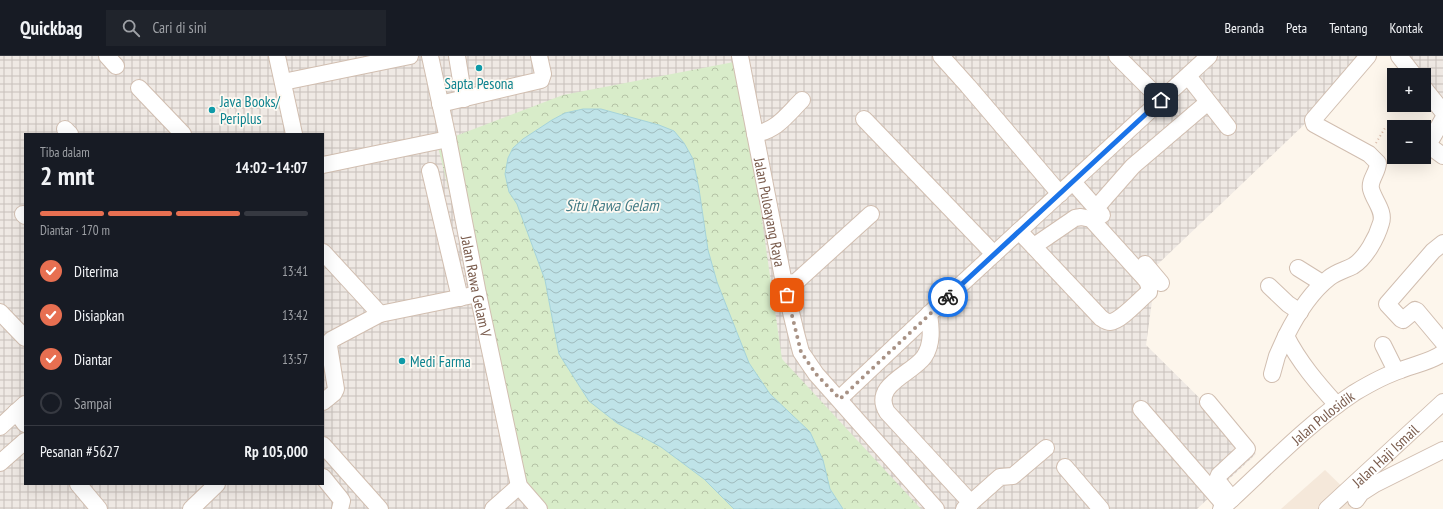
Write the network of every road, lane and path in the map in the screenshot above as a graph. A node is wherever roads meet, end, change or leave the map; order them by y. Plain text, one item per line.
1 (277, 56) edge
2 (410, 56) edge
3 (430, 56) edge
4 (457, 56) edge
5 (539, 56) edge
6 (740, 56) edge
7 (941, 56) edge
8 (1117, 56) edge
9 (1209, 56) edge
10 (1368, 56) edge
11 (1399, 56) edge
12 (1408, 68) edge
13 (1188, 76) junction
14 (283, 82) junction
15 (139, 88) dead end
16 (1431, 97) edge
17 (464, 99) junction
18 (802, 100) dead end
19 (1161, 100) junction
20 (1208, 102) junction
21 (440, 104) junction
22 (1443, 112) edge
23 (864, 119) dead end
24 (1443, 119) edge
25 (1228, 127) dead end
26 (1385, 128) dead end
27 (182, 133) edge
28 (294, 133) edge
29 (755, 134) junction
30 (1431, 137) edge
31 (448, 139) junction
32 (1431, 148) edge
33 (1369, 154) junction
34 (1443, 156) edge
35 (324, 165) edge
36 (430, 171) dead end
37 (1073, 182) junction
38 (1060, 194) junction
39 (1096, 208) junction
40 (872, 214) dead end
41 (1019, 231) junction
42 (1443, 243) edge
43 (1034, 246) junction
44 (324, 253) edge
45 (994, 254) junction
46 (1298, 268) dead end
47 (784, 283) junction
48 (1161, 283) dead end
49 (1322, 284) junction
50 (1269, 286) dead end
51 (478, 294) junction
52 (460, 298) junction
53 (0, 312) edge
54 (1300, 312) junction
55 (380, 314) junction
56 (929, 314) junction
57 (1286, 336) junction
58 (24, 337) edge
59 (1382, 345) dead end
60 (1442, 354) edge
61 (1396, 371) junction
62 (1272, 374) dead end
63 (840, 399) junction
64 (324, 401) edge
65 (1208, 402) dead end
66 (1443, 402) edge
67 (1337, 405) junction
68 (1141, 409) dead end
69 (22, 413) edge
70 (0, 427) edge
71 (24, 442) edge
72 (324, 446) edge
73 (1046, 448) dead end
74 (1247, 449) junction
75 (1443, 450) edge
76 (0, 463) edge
77 (1377, 463) junction
78 (1066, 467) dead end
79 (1266, 467) junction
80 (1390, 476) junction
81 (324, 478) edge
82 (79, 485) edge
83 (216, 485) edge
84 (520, 486) junction
85 (1352, 500) edge
86 (1226, 504) edge
87 (967, 506) edge
88 (99, 509) edge
89 (191, 509) edge
90 (340, 509) edge
91 (380, 509) edge
92 (493, 509) edge
93 (539, 509) edge
94 (936, 509) edge
95 (1101, 509) edge
96 (1327, 509) edge

1 - 14 street
2 - 14 street
3 - 21 street, Jalan Rawa Gelam V
4 - 17 street
5 - 17 street
6 - 29 street, Jalan Puloayang Raya
7 - 38 street
8 - 19 street
9 - 13 street
10 - 33 street
11 - 12 street
13 - 19 street
13 - 20 street
14 - 28 street
15 - 27 street
16 - 22 street
17 - 21 street
18 - 29 street
19 - 37 street
20 - 25 street
20 - 39 street
21 - 31 street, Jalan Rawa Gelam V
23 - 45 street
24 - 30 street
26 - 33 path
29 - 47 street, Jalan Puloayang Raya
31 - 35 street
31 - 51 street, Jalan Rawa Gelam V
32 - 34 street
33 - 49 street
36 - 52 street
37 - 38 street
37 - 39 street
38 - 41 street
39 - 48 street
40 - 47 street
41 - 43 street
41 - 45 street
42 - 60 street
43 - 43 street
44 - 55 street
45 - 56 street
46 - 49 street
47 - 63 street, Jalan Puloayang Raya
49 - 54 street
50 - 54 street
51 - 52 street
51 - 84 street, Jalan Rawa Gelam V
52 - 55 street
53 - 58 street
54 - 57 street
55 - 64 street
56 - 63 street
56 - 87 street
57 - 62 street
57 - 67 street
59 - 61 street
60 - 61 street, Jalan Pulosidik
61 - 67 street, Jalan Pulosidik
63 - 94 street, Jalan Puloayang Raya
65 - 74 street
66 - 77 street, Jalan Haji Ismail
67 - 79 street, Jalan Pulosidik
68 - 86 street
69 - 70 street
71 - 76 street
72 - 91 street
73 - 87 street
74 - 79 street
74 - 86 street
75 - 80 street
77 - 80 street
77 - 85 street, Jalan Haji Ismail
78 - 95 street
79 - 86 street, Jalan Pulosidik
80 - 85 street
81 - 90 street
82 - 88 street
83 - 89 street
84 - 92 street
84 - 93 street, Jalan Rawa Gelam V
85 - 96 street, Jalan Haji Ismail

